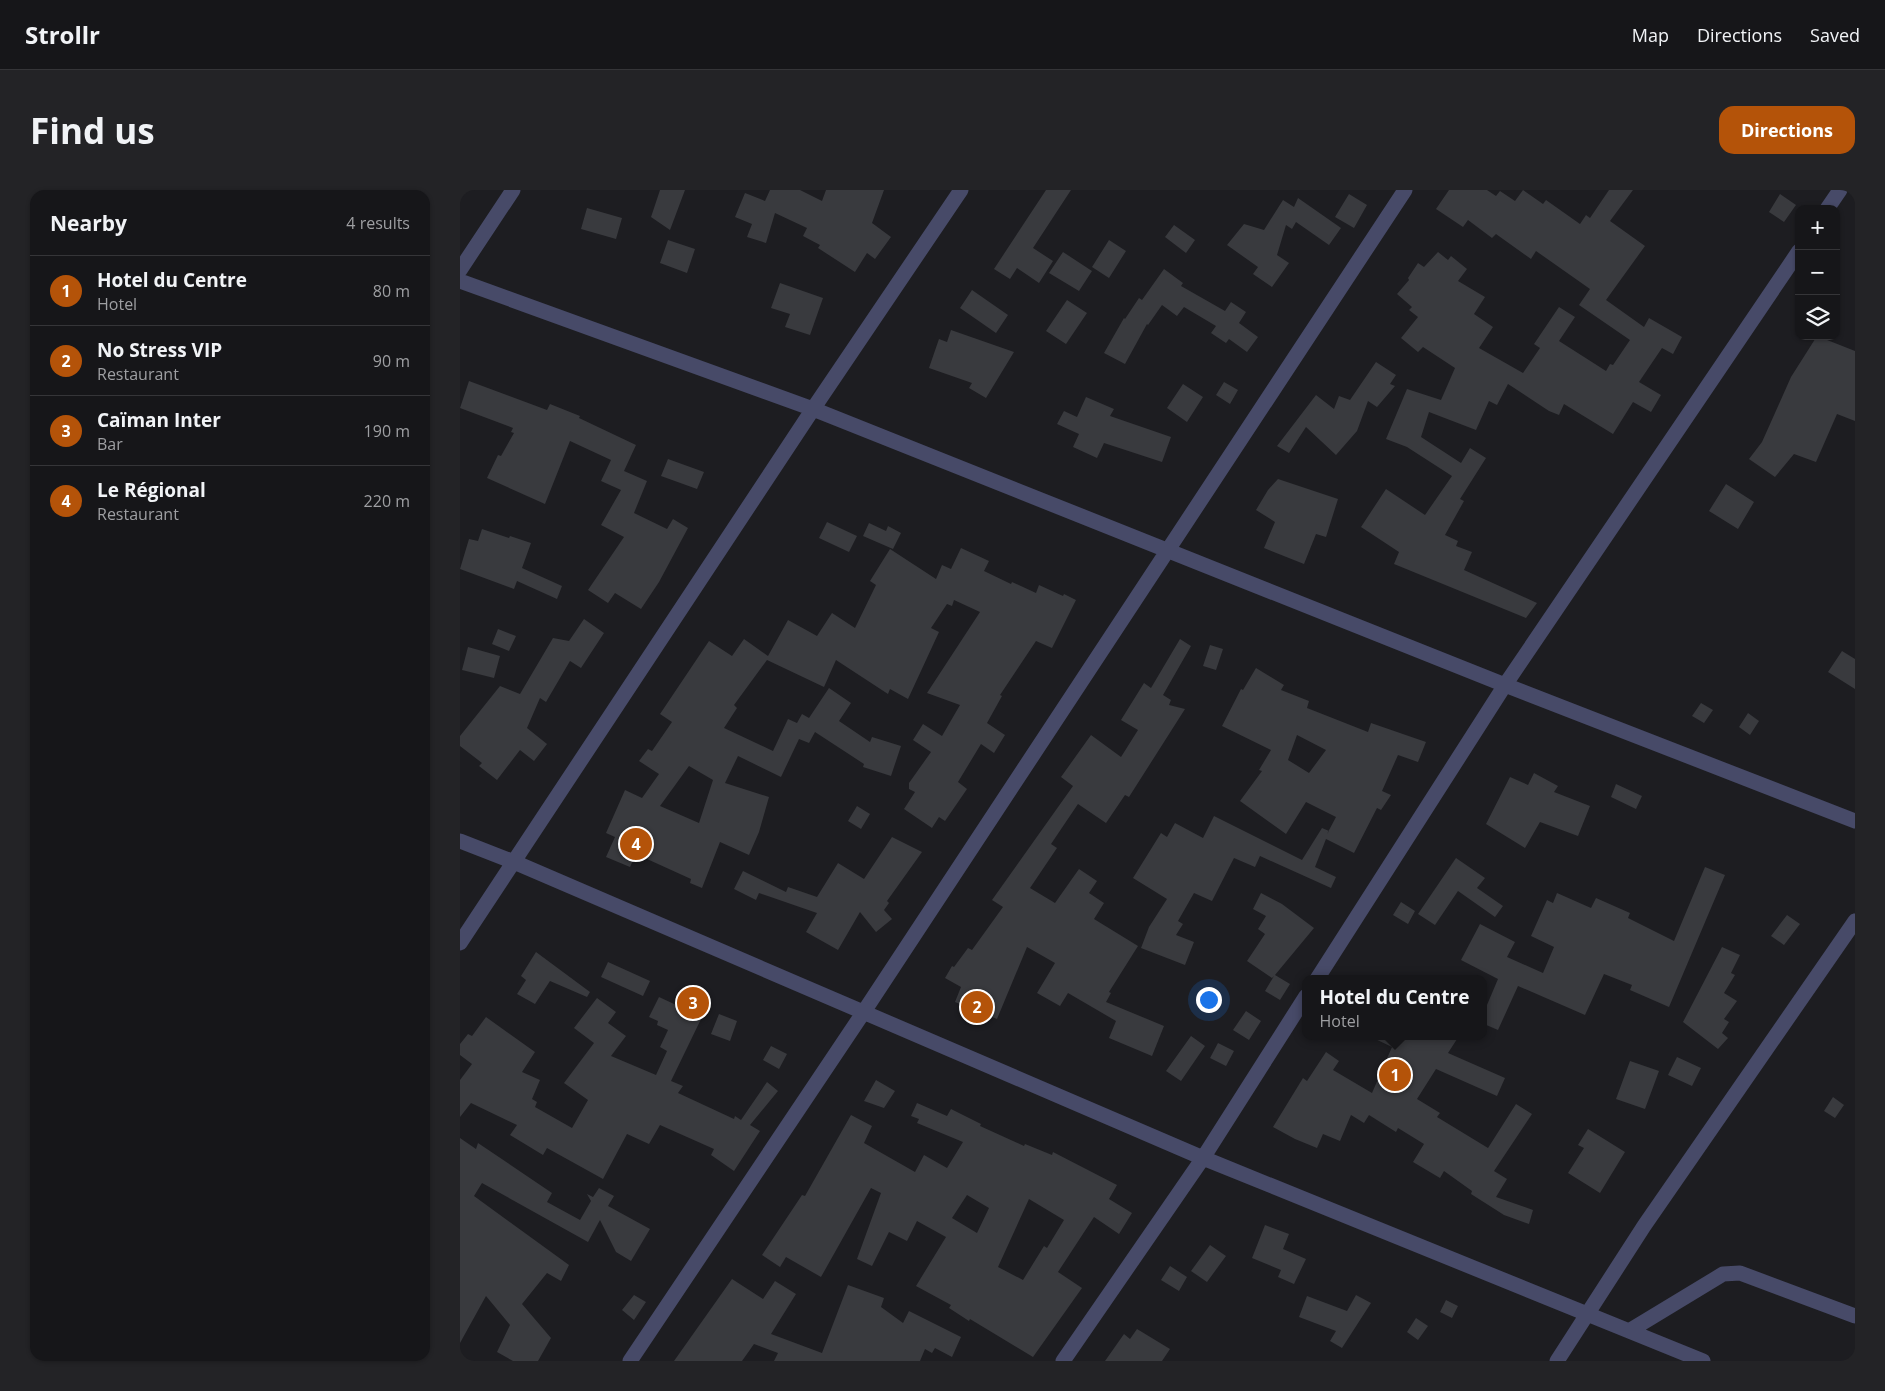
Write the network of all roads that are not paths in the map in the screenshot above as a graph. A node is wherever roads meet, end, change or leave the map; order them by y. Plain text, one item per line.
1 (513, 190) edge
2 (960, 190) edge
3 (1405, 190) edge
4 (1840, 190) edge
5 (1830, 205) edge
6 (1795, 257) edge
7 (460, 270) edge
8 (460, 281) edge
9 (813, 409) junction
10 (1167, 550) junction
11 (1504, 685) junction
12 (1855, 821) edge
13 (460, 841) edge
14 (514, 862) junction
15 (1855, 921) edge
16 (460, 943) edge
17 (1320, 975) edge
18 (1302, 1002) edge
19 (863, 1013) junction
20 (1203, 1158) junction
21 (1587, 1314) junction
22 (1855, 1316) edge
23 (1629, 1331) junction
24 (630, 1361) edge
25 (1063, 1361) edge
26 (1557, 1361) edge
27 (1703, 1361) edge

1 - 7 street
2 - 9 street
3 - 10 street
4 - 5 street
6 - 11 street
8 - 9 street
9 - 10 street
9 - 14 street
10 - 11 street
10 - 19 street
11 - 12 street
11 - 17 street
13 - 14 street
14 - 16 street
14 - 19 street
15 - 21 street
18 - 20 street
19 - 20 street
19 - 24 street
20 - 21 street
20 - 25 street
21 - 23 street
21 - 26 street
22 - 23 street
23 - 27 street

